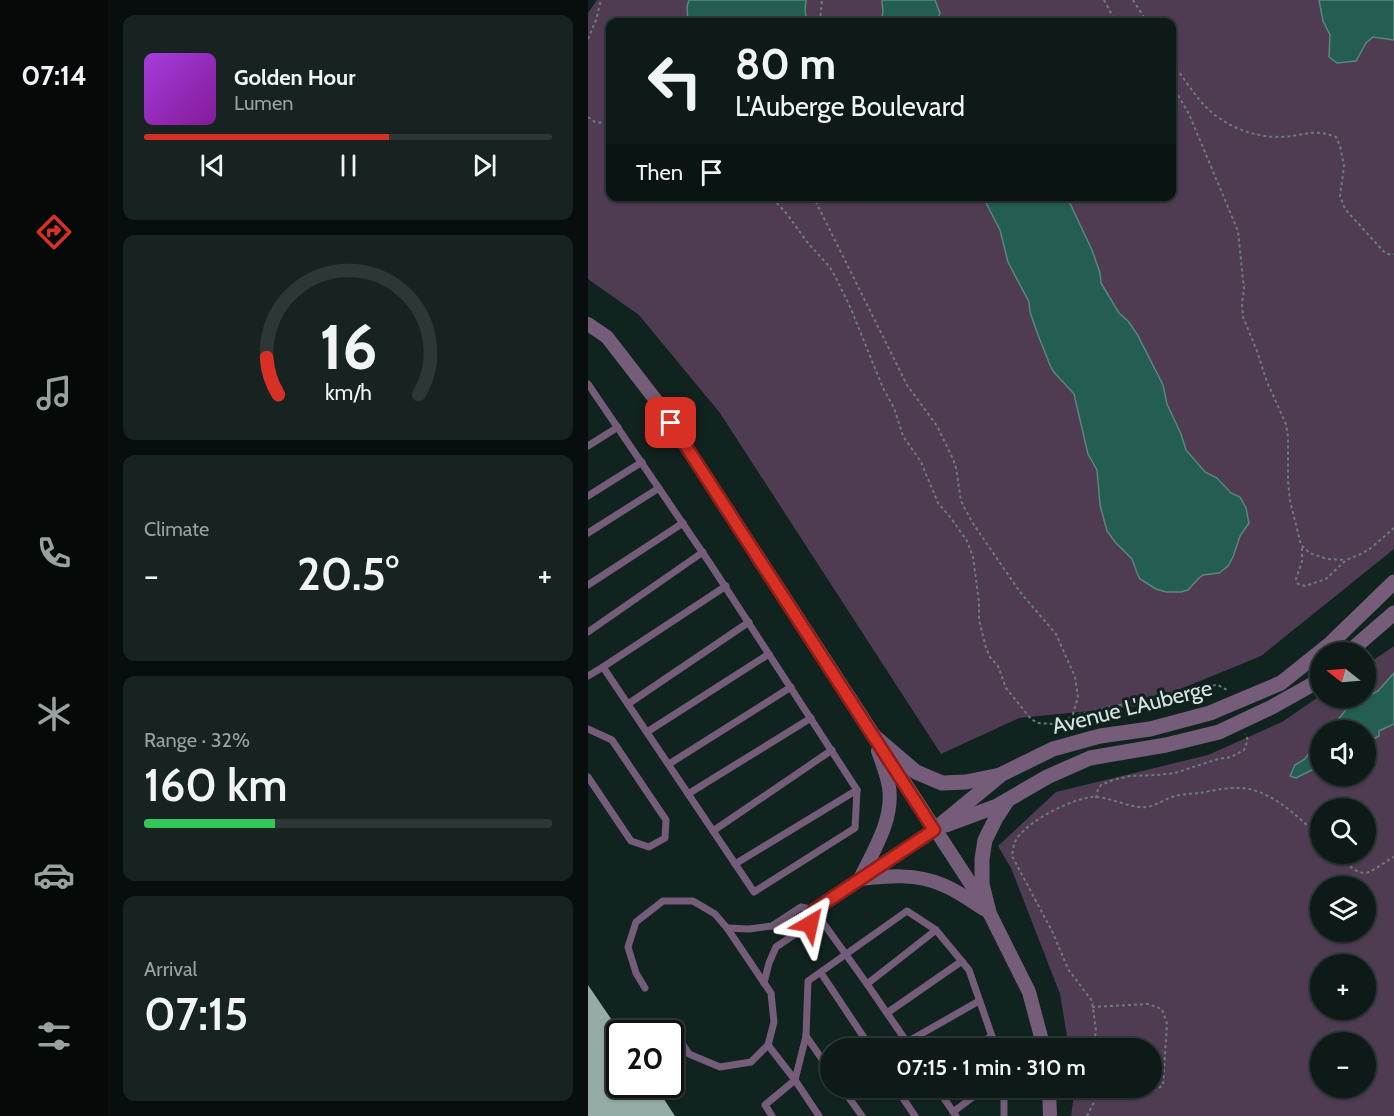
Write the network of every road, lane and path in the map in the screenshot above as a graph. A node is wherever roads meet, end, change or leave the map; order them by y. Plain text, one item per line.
1 (601, 0) edge
2 (822, 0) edge
3 (1104, 0) edge
4 (1133, 0) edge
5 (820, 18) edge
6 (1114, 18) edge
7 (1144, 18) edge
8 (588, 39) edge
9 (1176, 68) edge
10 (1176, 92) edge
11 (588, 117) edge
12 (606, 123) edge
13 (774, 201) edge
14 (815, 201) edge
15 (1394, 254) edge
16 (588, 324) edge
17 (588, 384) edge
18 (597, 396) junction
19 (588, 401) edge
20 (618, 427) junction
21 (588, 446) edge
22 (642, 462) junction
23 (659, 488) junction
24 (588, 496) edge
25 (683, 523) junction
26 (1394, 528) edge
27 (588, 533) edge
28 (1306, 550) junction
29 (703, 552) junction
30 (1346, 560) junction
31 (1394, 582) edge
32 (588, 585) edge
33 (726, 586) junction
34 (1394, 613) edge
35 (749, 622) junction
36 (588, 632) edge
37 (1361, 642) edge
38 (769, 654) junction
39 (603, 667) junction
40 (588, 676) edge
41 (1310, 686) edge
42 (790, 687) junction
43 (1233, 703) junction
44 (628, 704) junction
45 (811, 718) junction
46 (1070, 718) junction
47 (1241, 722) junction
48 (588, 729) edge
49 (647, 732) junction
50 (874, 737) junction
51 (832, 750) junction
52 (669, 764) junction
53 (1002, 774) junction
54 (588, 777) edge
55 (857, 790) junction
56 (688, 795) junction
57 (1096, 798) junction
58 (1008, 800) junction
59 (1310, 828) edge
60 (934, 830) junction
61 (713, 831) junction
62 (1394, 856) edge
63 (735, 864) junction
64 (1348, 864) edge
65 (860, 879) junction
66 (814, 910) junction
67 (989, 912) junction
68 (727, 928) junction
69 (936, 930) junction
70 (847, 954) junction
71 (962, 962) junction
72 (821, 972) junction
73 (764, 982) junction
74 (867, 984) junction
75 (645, 988) dead end
76 (979, 1000) junction
77 (1092, 1007) junction
78 (887, 1013) junction
79 (806, 1036) junction
80 (992, 1036) joint
81 (864, 1038) edge
82 (904, 1038) edge
83 (920, 1038) edge
84 (989, 1038) edge
85 (1042, 1038) edge
86 (1095, 1038) edge
87 (768, 1045) junction
88 (684, 1046) edge
89 (820, 1056) edge
90 (795, 1080) junction
91 (1162, 1086) edge
92 (849, 1098) edge
93 (903, 1098) edge
94 (944, 1098) edge
95 (973, 1098) edge
96 (1005, 1098) edge
97 (1049, 1098) edge
98 (1096, 1098) edge
99 (954, 1114) edge
100 (772, 1116) edge
101 (819, 1116) edge
102 (862, 1116) edge
103 (915, 1116) edge
104 (1004, 1116) edge
105 (1050, 1116) edge
106 (1087, 1116) edge

1 - 8 path
2 - 5 path
3 - 6 path
4 - 7 path
9 - 15 path
10 - 28 path
11 - 12 path
13 - 46 path
14 - 46 path
16 - 50 street
17 - 18 lane
18 - 19 lane
18 - 20 lane
20 - 21 lane
20 - 22 lane
22 - 23 lane
22 - 24 lane
23 - 25 lane
23 - 27 lane
25 - 29 lane
25 - 32 lane
26 - 30 path
28 - 30 path
28 - 30 path
29 - 33 lane
29 - 36 lane
31 - 43 street, Avenue L'Auberge
33 - 35 lane
33 - 39 lane
34 - 37 street
35 - 38 lane
35 - 44 lane
38 - 42 lane
38 - 49 lane
39 - 40 lane
39 - 44 lane
41 - 47 street, Avenue L'Auberge
42 - 45 lane
42 - 52 lane
43 - 46 path
43 - 53 street, Avenue L'Auberge
44 - 49 lane
45 - 51 lane
45 - 56 lane
47 - 57 path
47 - 58 street, Avenue L'Auberge
48 - 54 lane
49 - 52 lane
50 - 53 street
50 - 60 street
50 - 65 street
51 - 55 lane
51 - 61 lane
52 - 56 lane
53 - 60 street, Avenue L'Auberge
55 - 63 lane
55 - 63 lane
56 - 61 lane
57 - 59 path
57 - 77 path
58 - 60 street, Avenue L'Auberge
58 - 67 street
60 - 65 street, Avenue L'Auberge
60 - 67 street
61 - 63 lane
62 - 64 path
65 - 66 street, Avenue L'Auberge
65 - 67 street
66 - 68 lane
66 - 70 lane
66 - 73 lane
67 - 85 street
68 - 73 lane
68 - 75 lane
69 - 70 lane
69 - 71 lane
69 - 74 lane
70 - 72 lane
70 - 74 lane
71 - 76 lane
71 - 78 lane
72 - 79 lane
72 - 81 lane
73 - 87 lane
74 - 78 lane
76 - 80 lane
76 - 83 lane
77 - 86 path
77 - 91 path
78 - 82 lane
79 - 89 lane
79 - 90 lane
80 - 84 lane
87 - 88 lane
87 - 90 lane
90 - 100 lane
90 - 101 lane
92 - 102 lane
93 - 103 lane
94 - 99 lane
95 - 99 lane
96 - 104 lane
97 - 105 street
98 - 106 path

